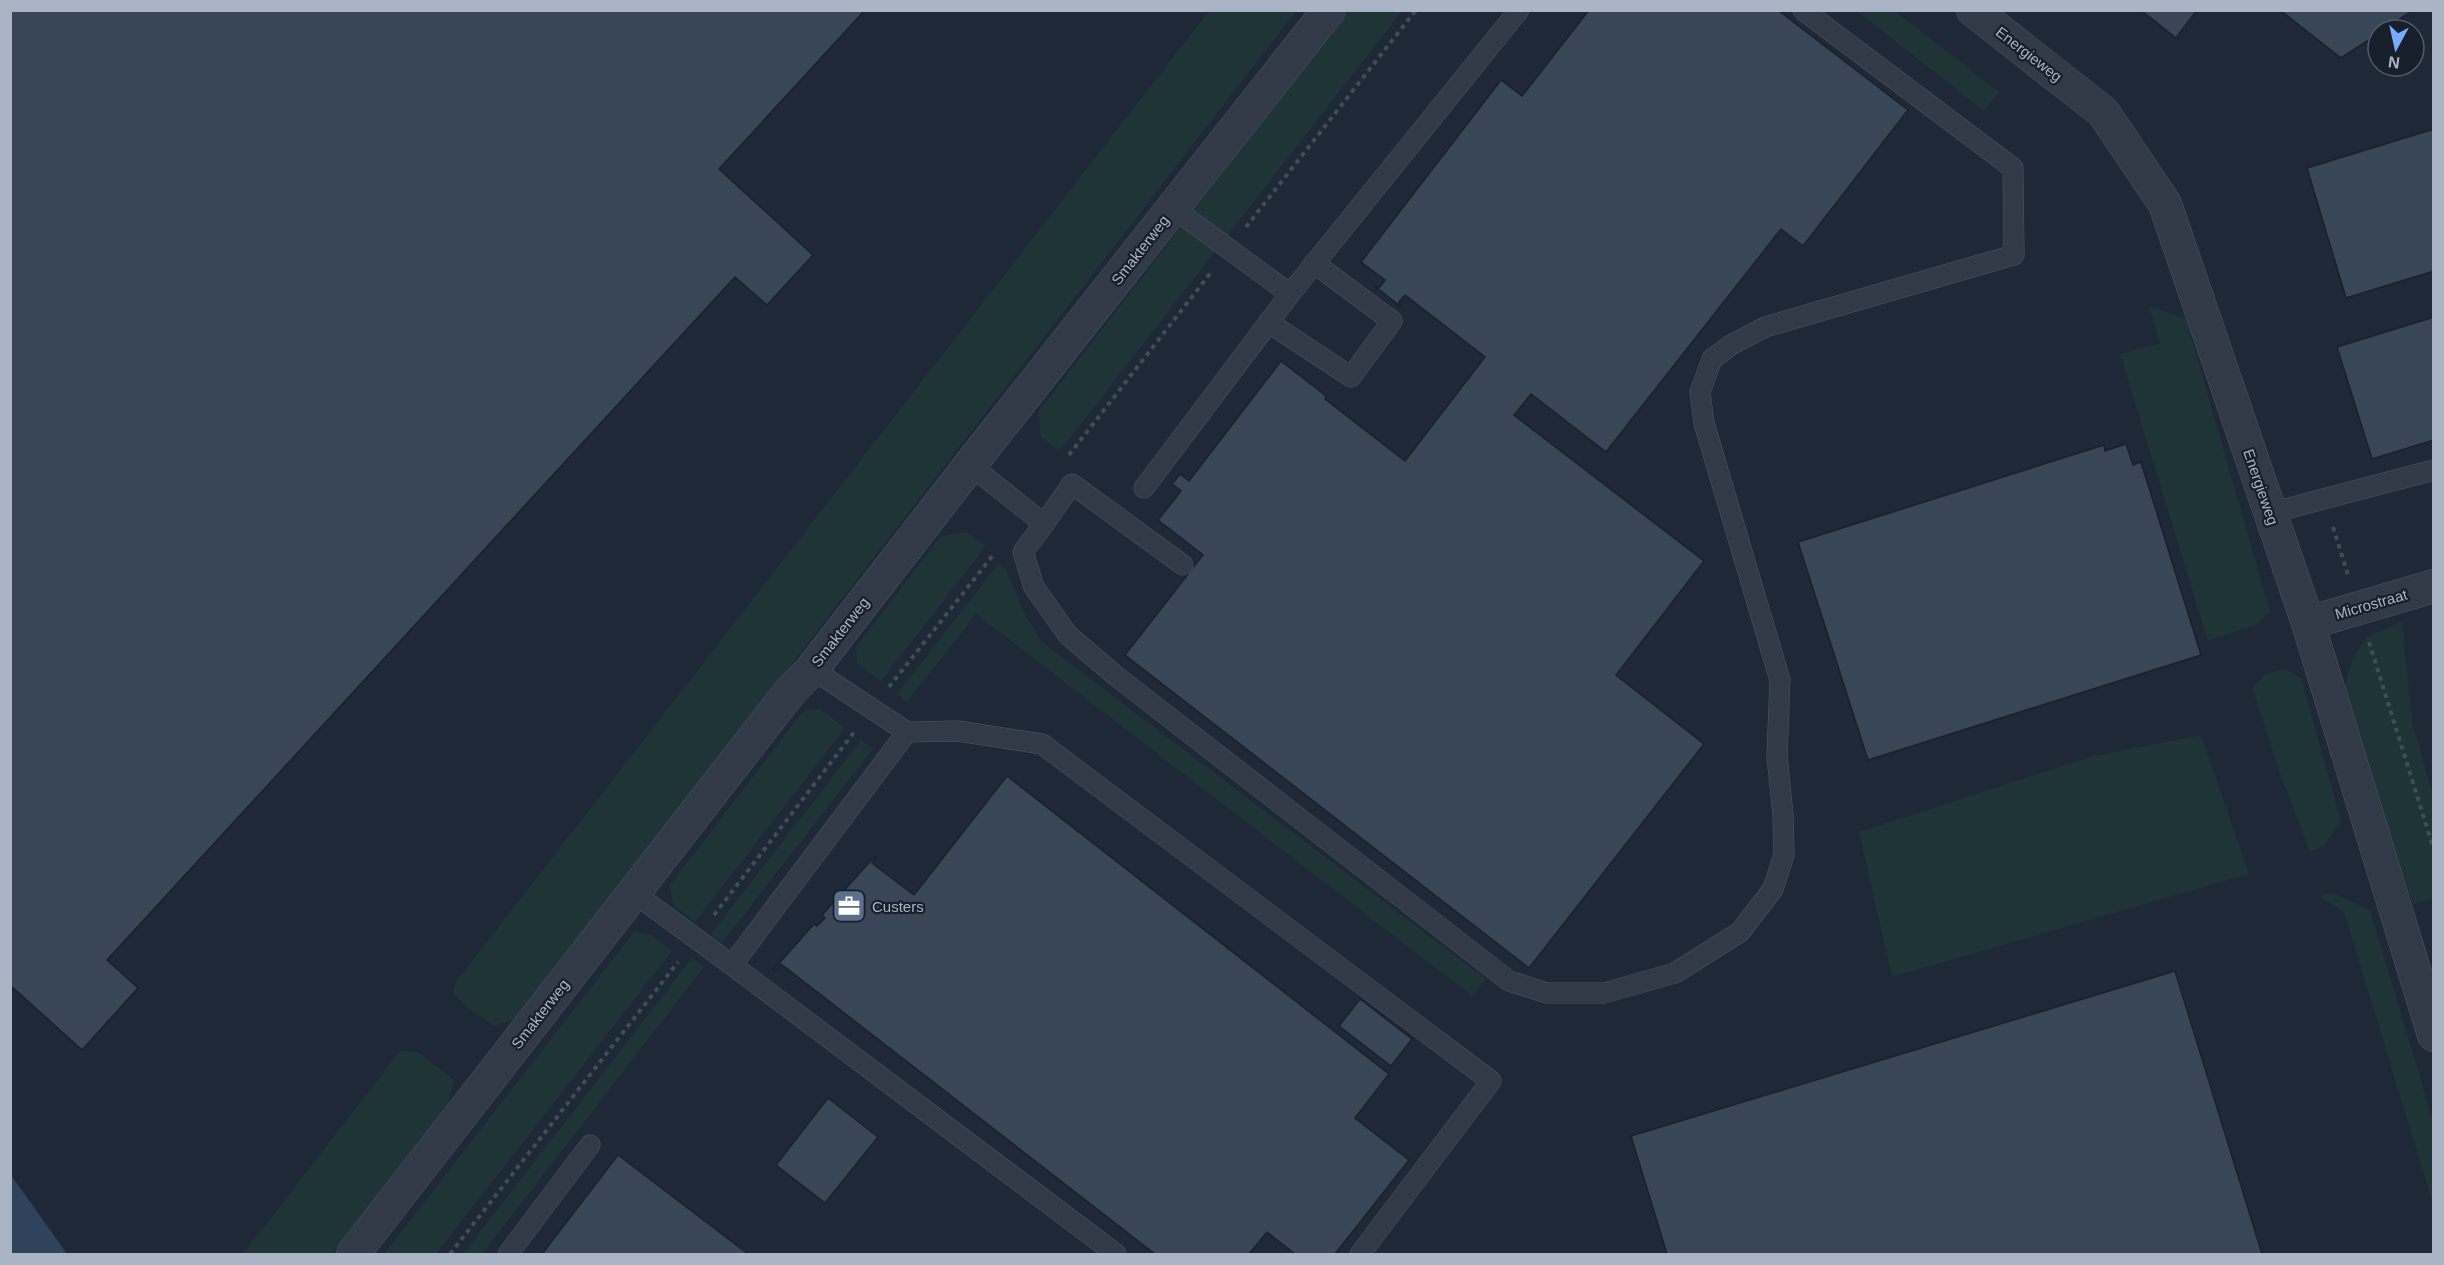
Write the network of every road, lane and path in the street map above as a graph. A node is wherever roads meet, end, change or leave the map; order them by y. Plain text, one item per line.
1 (1329, 10) edge
2 (1416, 10) edge
3 (1519, 10) edge
4 (1803, 10) edge
5 (1973, 10) edge
6 (1173, 208) junction
7 (1229, 249) junction
8 (1314, 263) junction
9 (1290, 294) junction
10 (1268, 322) junction
11 (1068, 456) dead end
12 (970, 465) junction
13 (2433, 470) edge
14 (1144, 488) dead end
15 (2325, 499) junction
16 (1027, 510) junction
17 (2270, 513) junction
18 (1044, 524) junction
19 (1183, 565) dead end
20 (2433, 586) edge
21 (2358, 608) junction
22 (2308, 623) junction
23 (812, 669) junction
24 (873, 709) junction
25 (907, 732) junction
26 (2433, 850) edge
27 (634, 893) junction
28 (696, 939) junction
29 (732, 965) junction
30 (2433, 1035) edge
31 (590, 1145) dead end
32 (353, 1254) edge
33 (450, 1254) edge
34 (508, 1254) edge
35 (1116, 1254) edge
36 (1360, 1254) edge

1 - 6 street, Smakterweg
2 - 7 path
3 - 8 lane
4 - 18 lane
5 - 17 street, Energieweg
6 - 7 lane
6 - 12 street, Smakterweg
7 - 9 lane
7 - 11 path
8 - 9 lane
8 - 10 lane
9 - 10 lane
10 - 14 lane
12 - 16 lane
12 - 23 street, Smakterweg
13 - 15 lane
15 - 17 lane
15 - 21 path
16 - 18 lane
16 - 24 path
17 - 22 street, Energieweg
18 - 19 lane
20 - 21 street, Microstraat
21 - 22 street, Microstraat
21 - 26 path
22 - 30 street, Energieweg
23 - 24 lane
23 - 27 street, Smakterweg
24 - 25 lane
24 - 28 path
25 - 29 lane
25 - 36 lane
27 - 28 lane
27 - 32 street, Smakterweg
28 - 29 lane
28 - 33 path
29 - 35 lane
31 - 34 lane

